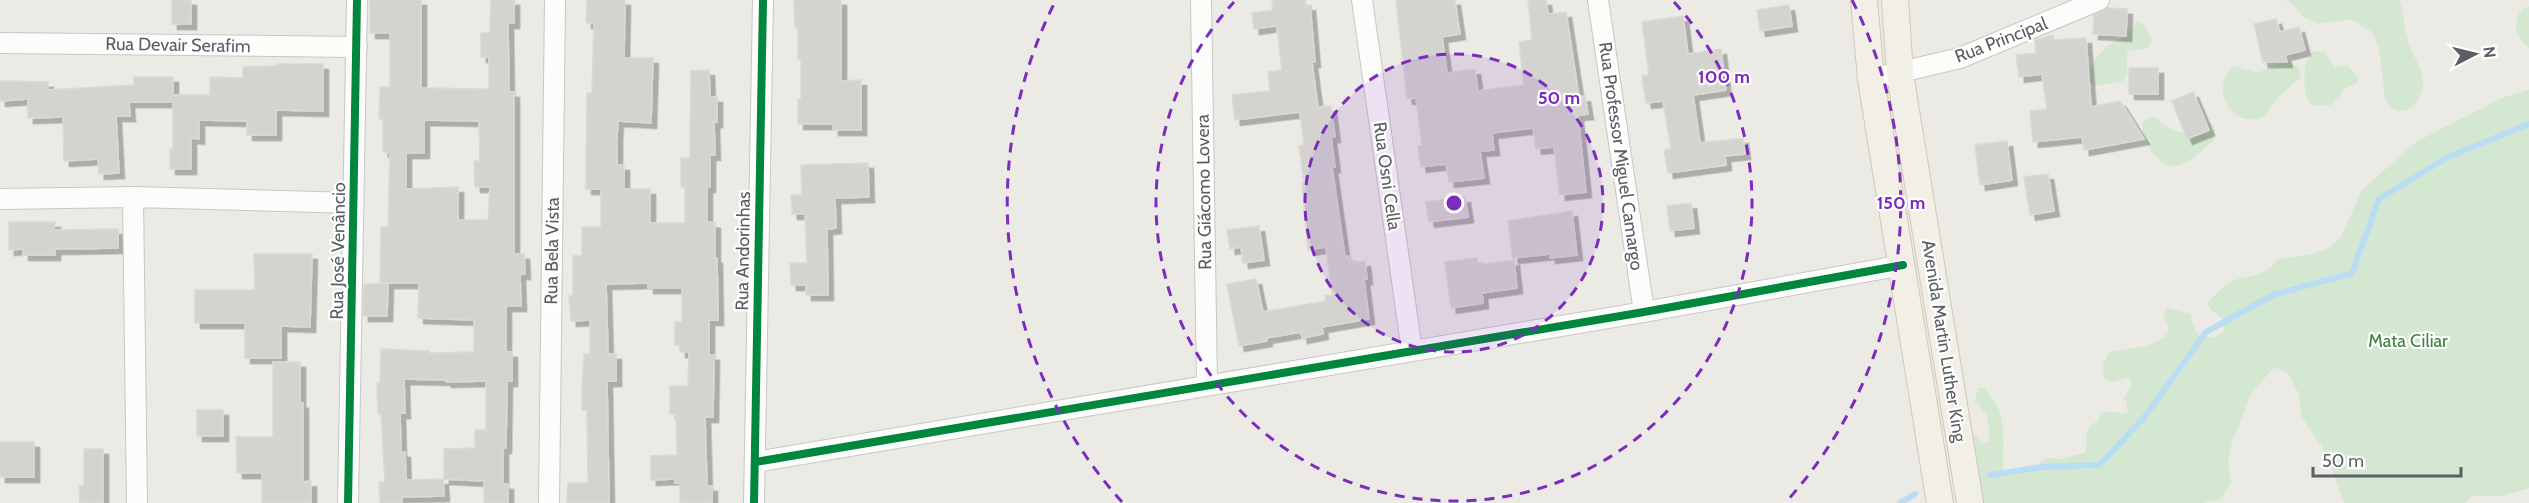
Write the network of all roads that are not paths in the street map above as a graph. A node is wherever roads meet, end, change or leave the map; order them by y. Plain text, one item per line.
1 (357, 0) edge
2 (555, 0) edge
3 (763, 0) edge
4 (1201, 0) edge
5 (1362, 0) edge
6 (1599, 0) edge
7 (1864, 0) edge
8 (1895, 0) edge
9 (2099, 0) edge
10 (0, 43) edge
11 (357, 47) junction
12 (1900, 74) junction
13 (1871, 79) junction
14 (133, 197) junction
15 (0, 199) edge
16 (354, 203) junction
17 (1903, 265) junction
18 (1644, 312) junction
19 (1412, 351) junction
20 (1207, 384) junction
21 (755, 462) junction
22 (137, 503) edge
23 (348, 503) edge
24 (549, 503) edge
25 (754, 503) edge
26 (1940, 503) edge
27 (1970, 503) edge

1 - 11 street, Rua José Venâncio
2 - 24 street, Rua Bela Vista
3 - 21 street, Rua Andorinhas
4 - 20 street, Rua Giácomo Lovera
5 - 19 street, Rua Osni Cella
6 - 18 street, Rua Professor Miguel Camargo
7 - 13 main road, Avenida Martin Luther King
8 - 12 main road, Avenida Martin Luther King
9 - 12 street, Rua Principal
10 - 11 street, Rua Devair Serafim
11 - 16 street, Rua José Venâncio
12 - 13 street, Rua Principal
12 - 27 main road, Avenida Martin Luther King
13 - 17 main road, Avenida Martin Luther King
14 - 15 street
14 - 16 street
14 - 22 street
16 - 23 street, Rua José Venâncio
17 - 18 street
17 - 26 main road, Avenida Martin Luther King
18 - 19 street
19 - 20 street
20 - 21 street
21 - 25 street, Rua Andorinhas

